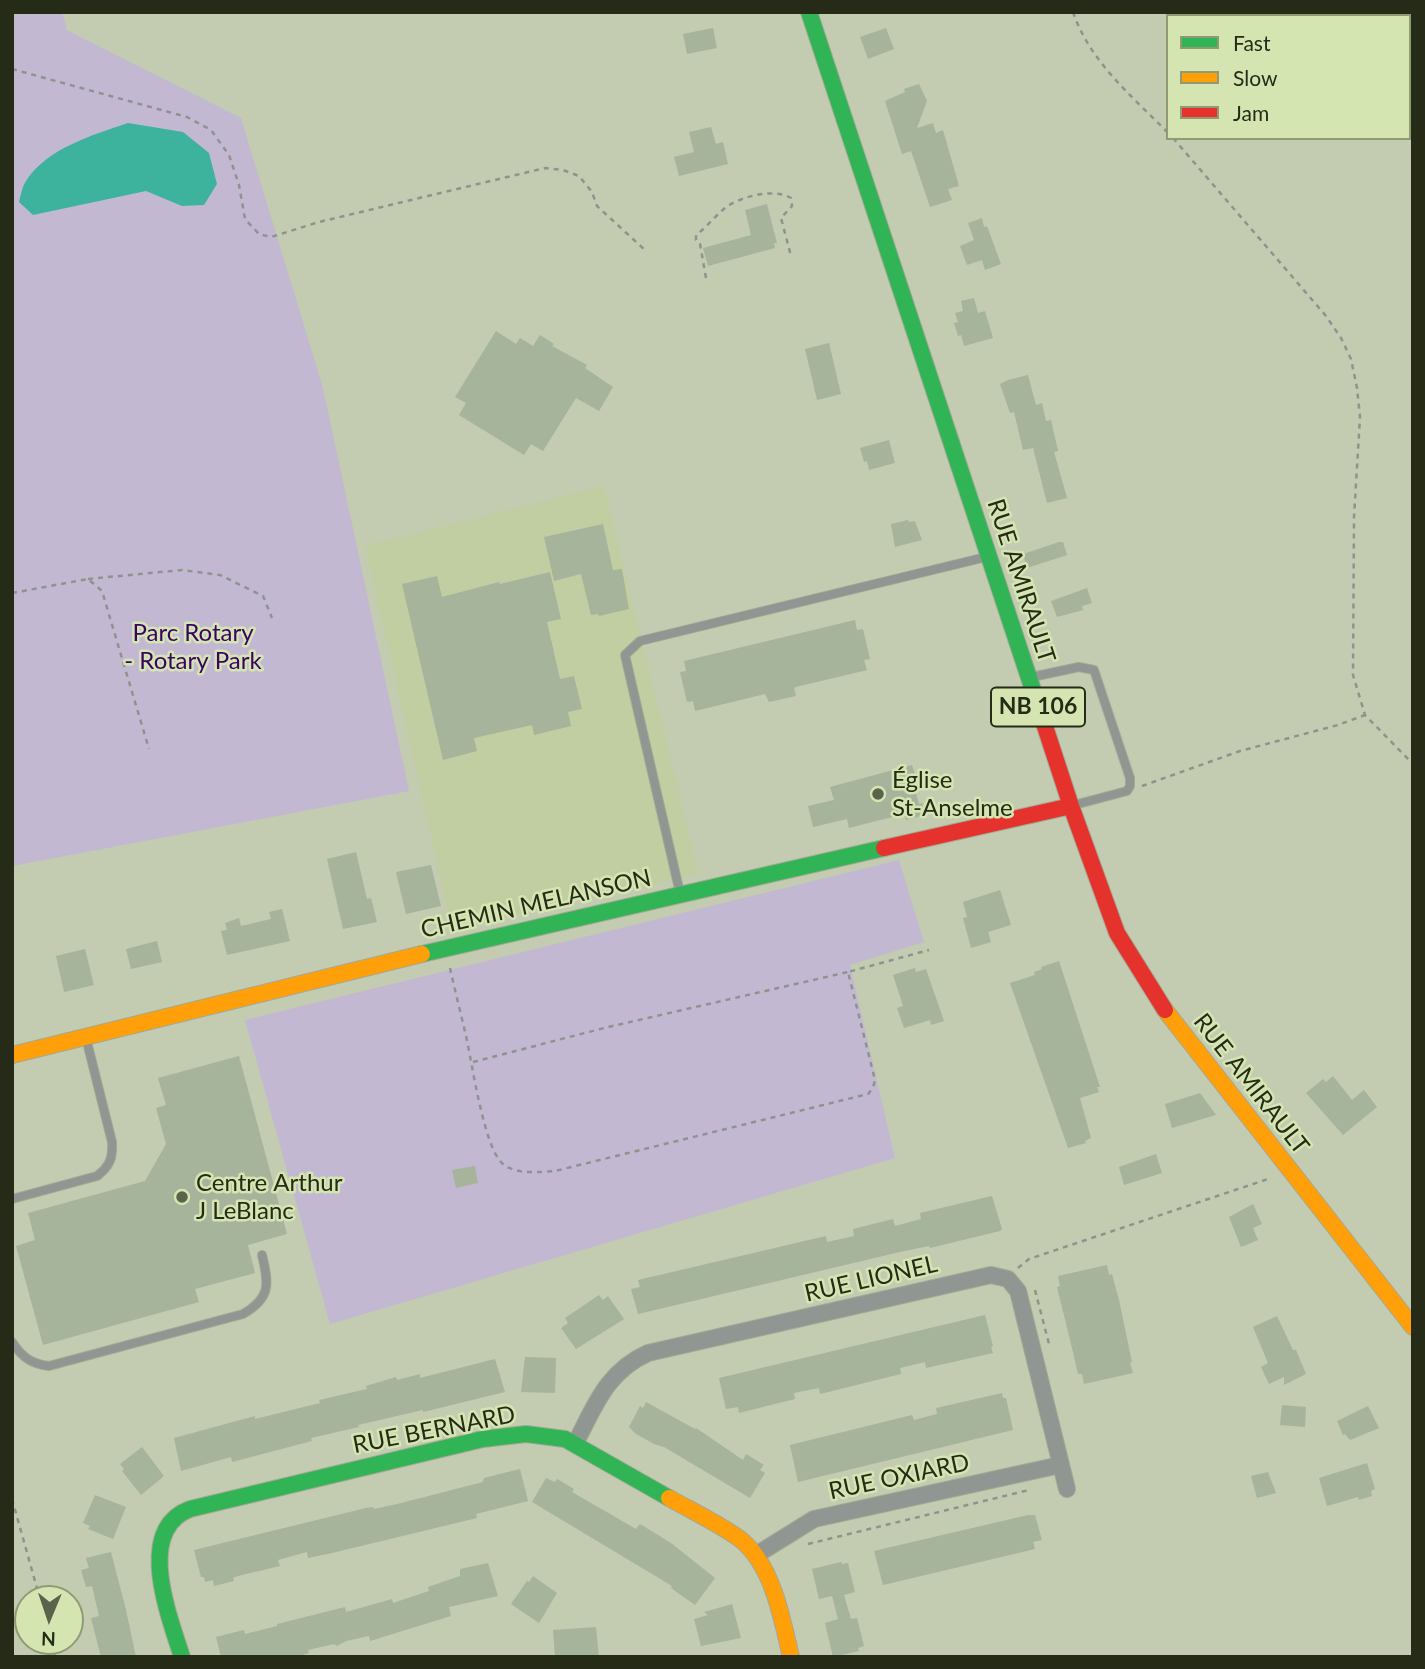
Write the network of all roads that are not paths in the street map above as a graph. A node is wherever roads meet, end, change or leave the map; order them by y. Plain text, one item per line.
1 (810, 12) edge
2 (989, 556) junction
3 (1029, 678) junction
4 (1071, 806) junction
5 (681, 894) junction
6 (86, 1036) junction
7 (12, 1055) edge
8 (12, 1199) edge
9 (262, 1255) dead end
10 (1413, 1327) edge
11 (12, 1342) edge
12 (575, 1444) junction
13 (1060, 1465) junction
14 (1067, 1489) dead end
15 (756, 1555) junction
16 (182, 1657) edge
17 (791, 1657) edge

1 - 2 street, RUE AMIRAULT / NB 106
2 - 3 street, RUE AMIRAULT / NB 106
2 - 5 lane
3 - 4 street, RUE AMIRAULT / NB 106
3 - 4 lane
4 - 5 street, CHEMIN MELANSON
4 - 10 street, RUE AMIRAULT / NB 106
5 - 6 street, CHEMIN MELANSON
6 - 7 street, CHEMIN MELANSON
6 - 8 lane
9 - 11 lane
12 - 13 street, RUE LIONEL
12 - 15 street, RUE BERNARD
12 - 16 street, RUE BERNARD
13 - 14 street
13 - 15 street, RUE OXIARD
15 - 17 street, RUE BERNARD

